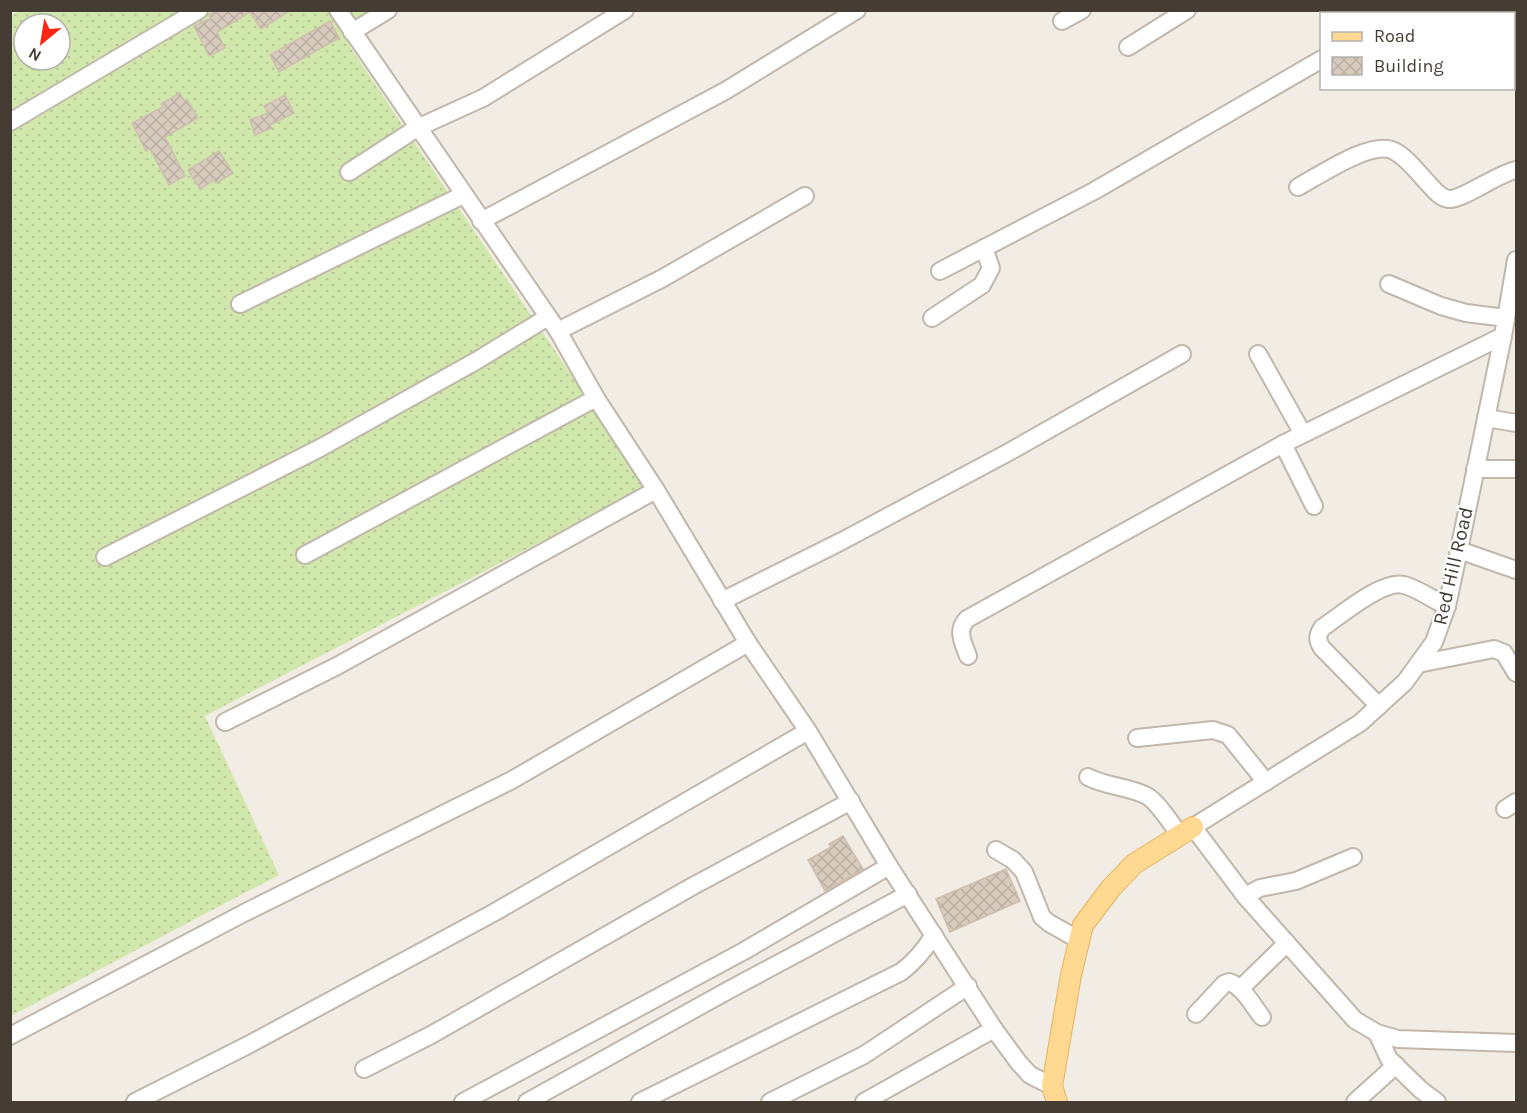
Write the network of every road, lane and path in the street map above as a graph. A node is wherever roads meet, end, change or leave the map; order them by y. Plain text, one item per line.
1 (199, 10) edge
2 (338, 10) edge
3 (388, 10) edge
4 (625, 10) edge
5 (857, 10) edge
6 (1082, 10) edge
7 (1187, 10) edge
8 (1062, 21) dead end
9 (352, 32) junction
10 (1128, 47) dead end
11 (1320, 60) edge
12 (10, 122) edge
13 (417, 128) junction
14 (1516, 170) edge
15 (350, 172) dead end
16 (1298, 187) dead end
17 (463, 195) junction
18 (806, 196) dead end
19 (481, 221) junction
20 (984, 248) junction
21 (1516, 260) edge
22 (940, 271) dead end
23 (1389, 284) dead end
24 (240, 304) dead end
25 (932, 318) dead end
26 (1506, 318) junction
27 (553, 324) junction
28 (1503, 336) junction
29 (1182, 354) dead end
30 (1258, 354) dead end
31 (596, 398) junction
32 (1486, 418) junction
33 (1516, 423) edge
34 (1303, 434) junction
35 (1283, 444) junction
36 (1475, 469) junction
37 (1516, 469) edge
38 (656, 490) junction
39 (1314, 506) dead end
40 (1459, 550) junction
41 (305, 555) dead end
42 (105, 557) dead end
43 (1516, 570) edge
44 (722, 601) junction
45 (1447, 606) junction
46 (748, 644) junction
47 (968, 656) dead end
48 (1418, 664) junction
49 (1516, 673) edge
50 (1378, 706) junction
51 (225, 722) dead end
52 (808, 730) junction
53 (1137, 738) dead end
54 (1088, 777) dead end
55 (1266, 782) junction
56 (851, 801) junction
57 (1187, 831) junction
58 (996, 850) dead end
59 (1353, 857) dead end
60 (889, 866) junction
61 (908, 894) junction
62 (1245, 896) junction
63 (934, 935) junction
64 (1079, 940) junction
65 (1287, 943) junction
66 (968, 986) junction
67 (1240, 990) junction
68 (1196, 1014) dead end
69 (1262, 1017) dead end
70 (994, 1029) junction
71 (1377, 1033) junction
72 (10, 1036) edge
73 (1516, 1043) edge
74 (1396, 1065) junction
75 (364, 1069) dead end
76 (1054, 1098) edge
77 (135, 1102) edge
78 (463, 1102) edge
79 (527, 1102) edge
80 (640, 1102) edge
81 (770, 1102) edge
82 (864, 1102) edge
83 (1355, 1102) edge
84 (1437, 1102) edge

1 - 12 street
2 - 9 street
3 - 9 street
4 - 13 street
5 - 19 street
6 - 8 street
7 - 10 street
9 - 13 street
11 - 20 street
13 - 15 street
13 - 17 street
14 - 16 street
17 - 19 street
17 - 24 street
18 - 27 street
19 - 27 street
20 - 22 street
20 - 25 street
21 - 26 street, Red Hill Road
23 - 26 street
26 - 28 street, Red Hill Road
27 - 31 street
27 - 42 street
28 - 32 street, Red Hill Road
28 - 34 street
29 - 44 street
30 - 34 street
31 - 38 street
31 - 41 street
32 - 33 street
32 - 36 street, Red Hill Road
34 - 35 street
35 - 39 street
35 - 47 street
36 - 37 street
36 - 40 street, Red Hill Road
38 - 44 street
38 - 51 street
40 - 43 street
40 - 45 street, Red Hill Road
44 - 46 street
45 - 48 street, Red Hill Road
45 - 50 street
46 - 52 street
46 - 72 street
48 - 49 street
48 - 50 street, Red Hill Road
50 - 55 street, Red Hill Road
52 - 56 street
52 - 77 street
53 - 55 street
54 - 57 street
55 - 57 street, Red Hill Road
56 - 60 street
56 - 75 street
57 - 62 street
57 - 64 main road
58 - 64 street
59 - 62 street
60 - 61 street
60 - 78 street
61 - 63 street
61 - 79 street
62 - 65 street
63 - 66 street
63 - 80 street
64 - 76 main road
65 - 67 street
65 - 71 street
66 - 70 street
66 - 81 street
67 - 68 street
67 - 69 street
70 - 76 street
70 - 82 street
71 - 73 street
71 - 74 street
74 - 83 street
74 - 84 street

